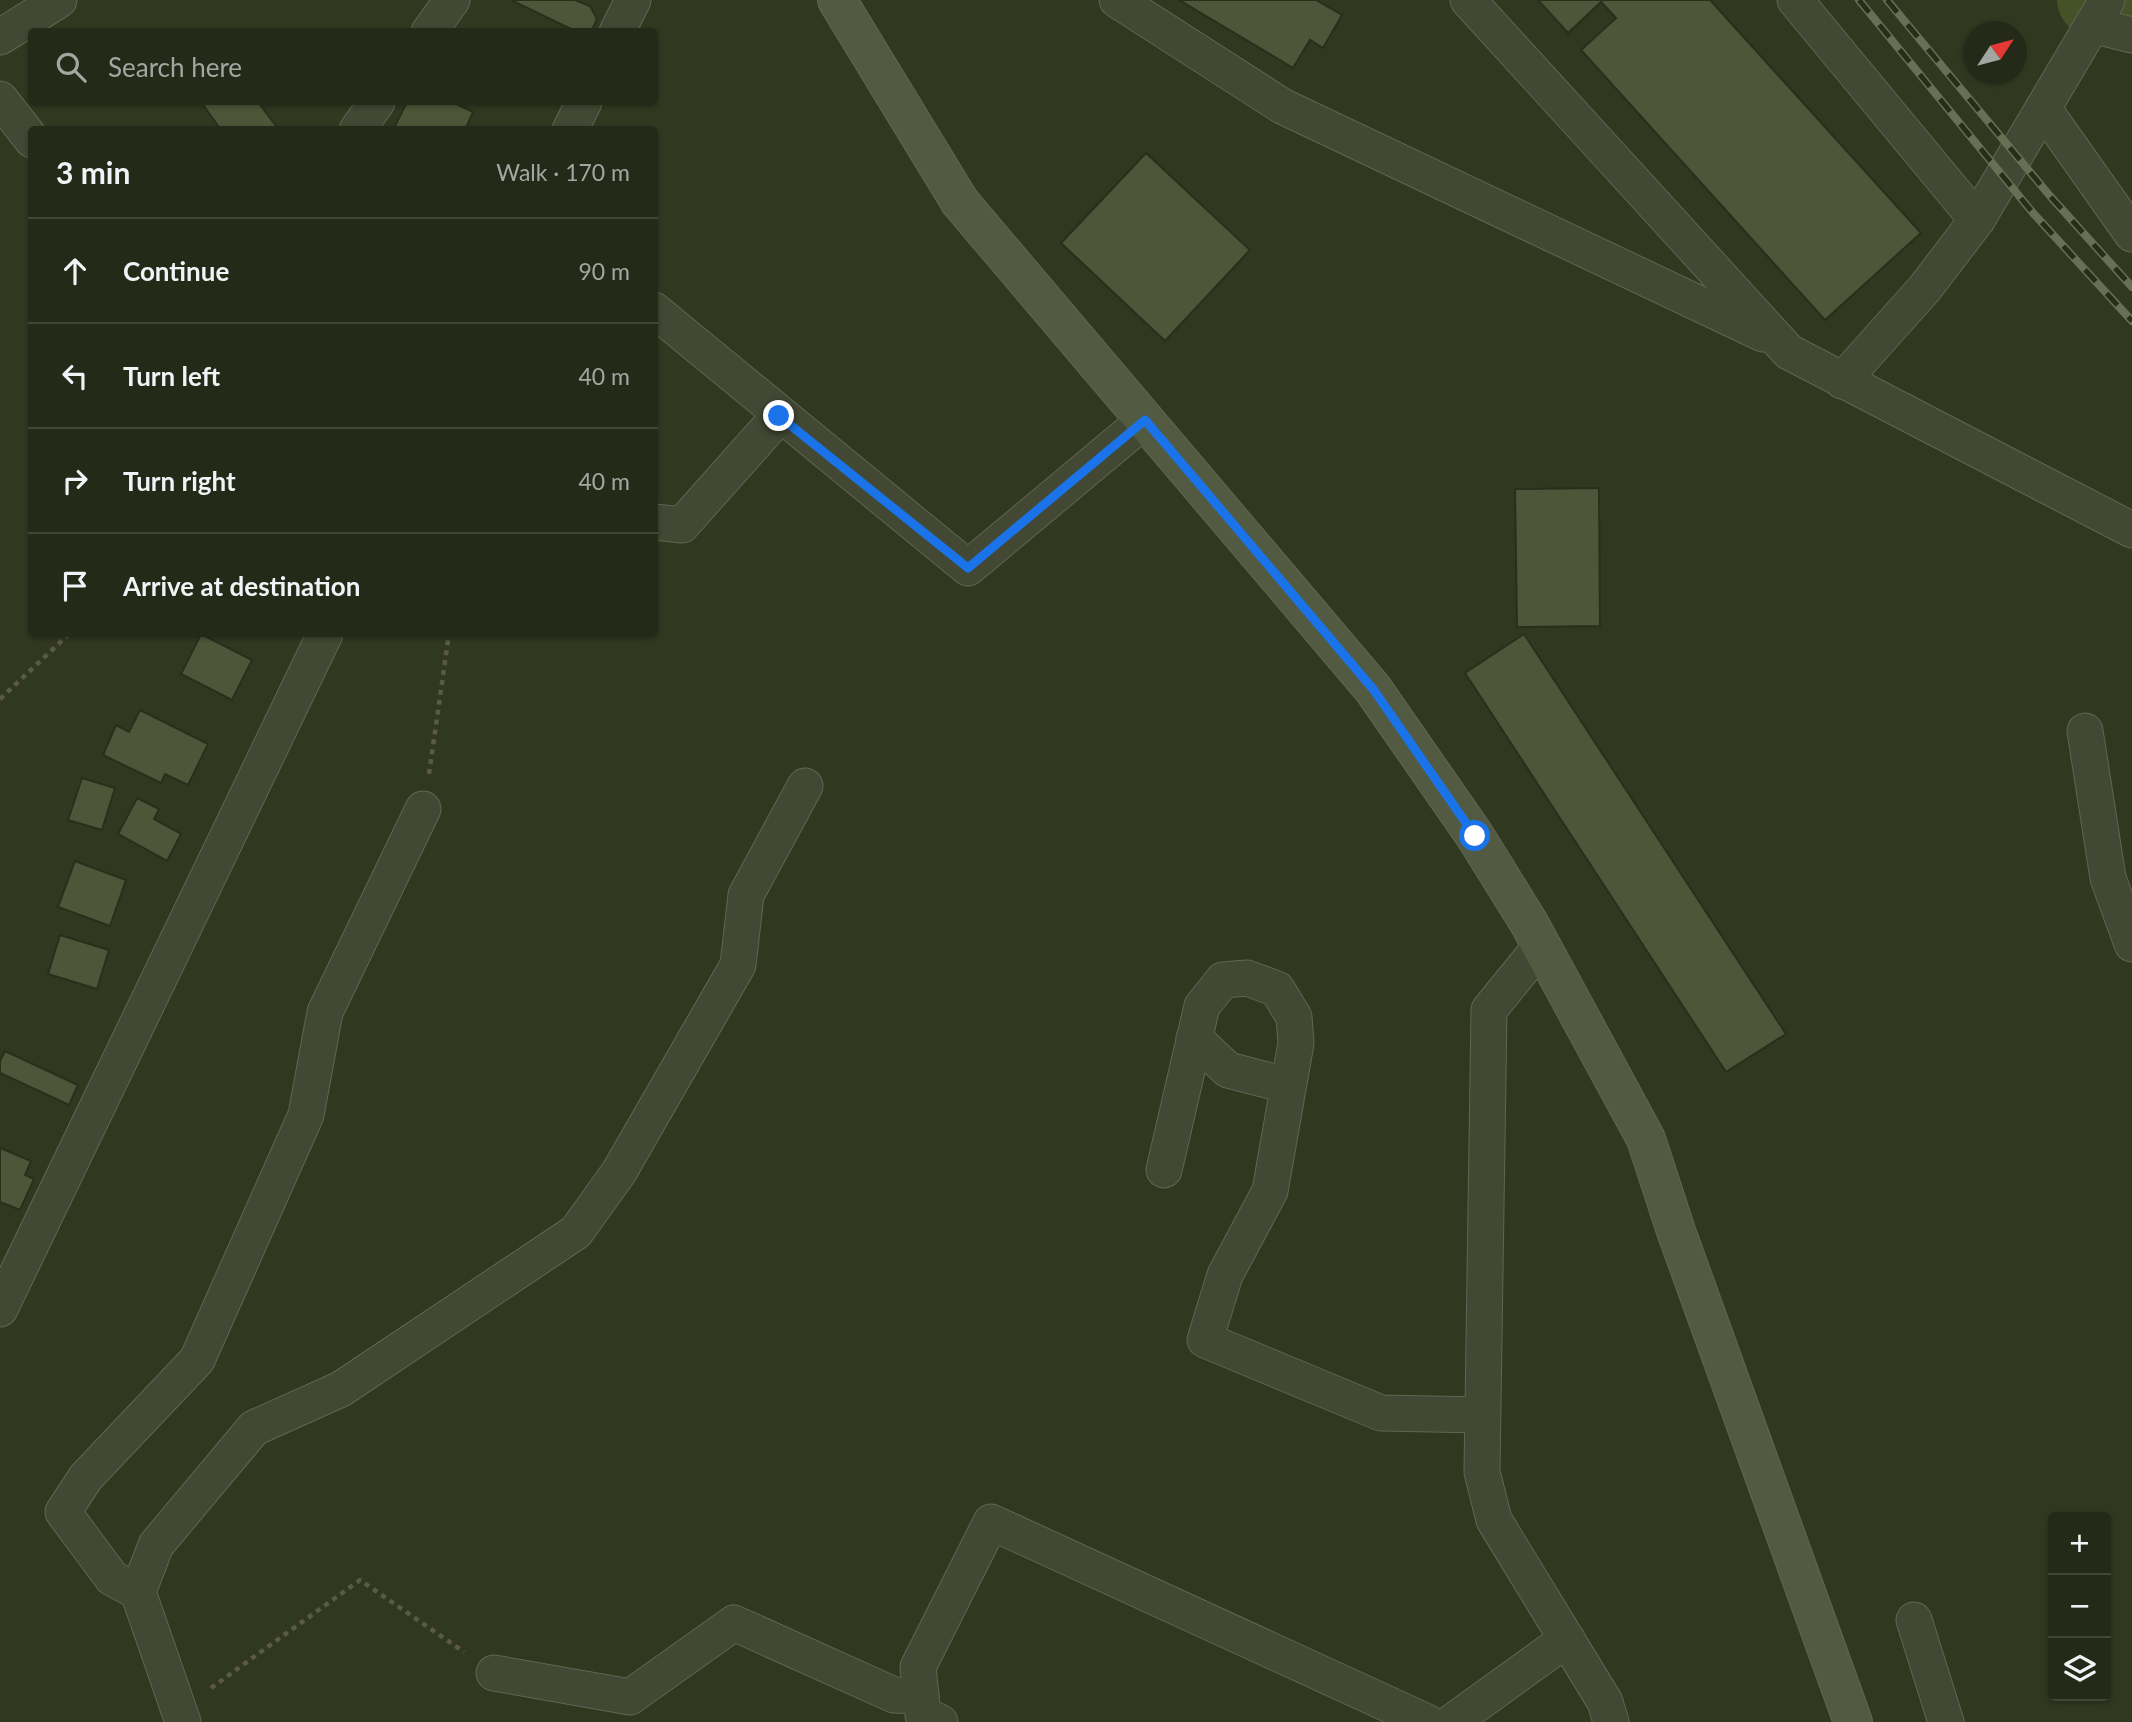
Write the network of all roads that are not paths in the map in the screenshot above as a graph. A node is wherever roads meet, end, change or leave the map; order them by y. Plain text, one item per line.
1 (59, 0) edge
2 (452, 0) edge
3 (837, 0) edge
4 (1117, 0) edge
5 (1468, 0) edge
6 (1795, 0) edge
7 (2099, 13) edge
8 (432, 28) edge
9 (2132, 35) edge
10 (0, 37) edge
11 (0, 99) edge
12 (375, 105) edge
13 (582, 105) edge
14 (2043, 108) junction
15 (360, 126) edge
16 (572, 126) edge
17 (28, 135) edge
18 (1977, 220) junction
19 (2132, 234) edge
20 (658, 313) edge
21 (1778, 341) junction
22 (1842, 381) junction
23 (779, 416) junction
24 (1145, 420) junction
25 (658, 523) edge
26 (2132, 530) edge
27 (324, 637) edge
28 (2085, 731) dead end
29 (805, 786) dead end
30 (424, 809) road end
31 (2132, 944) edge
32 (1541, 946) junction
33 (1195, 1038) junction
34 (1286, 1085) junction
35 (1164, 1170) dead end
36 (0, 1309) edge
37 (1482, 1415) junction
38 (138, 1592) junction
39 (1914, 1620) dead end
40 (1567, 1639) junction
41 (494, 1673) road end
42 (930, 1709) edge
43 (174, 1718) edge
44 (1427, 1722) edge
45 (1452, 1722) edge
46 (1611, 1722) edge
47 (1853, 1722) edge
48 (1946, 1722) edge

1 - 10 street
2 - 8 street
3 - 24 street
4 - 21 street
5 - 21 street
6 - 18 street
7 - 9 street
7 - 14 street
11 - 17 street
12 - 15 street
13 - 16 street
14 - 18 street
14 - 19 street
18 - 22 street
20 - 23 street
21 - 22 street
22 - 26 street
23 - 24 street
23 - 25 street
24 - 32 street
27 - 36 street
28 - 31 street
29 - 38 street
30 - 38 street
32 - 37 street
32 - 47 street
33 - 34 street
33 - 34 street
33 - 35 street
34 - 37 street
37 - 40 street
38 - 43 street
39 - 48 street
40 - 45 street
40 - 46 street
41 - 42 street
42 - 44 street

